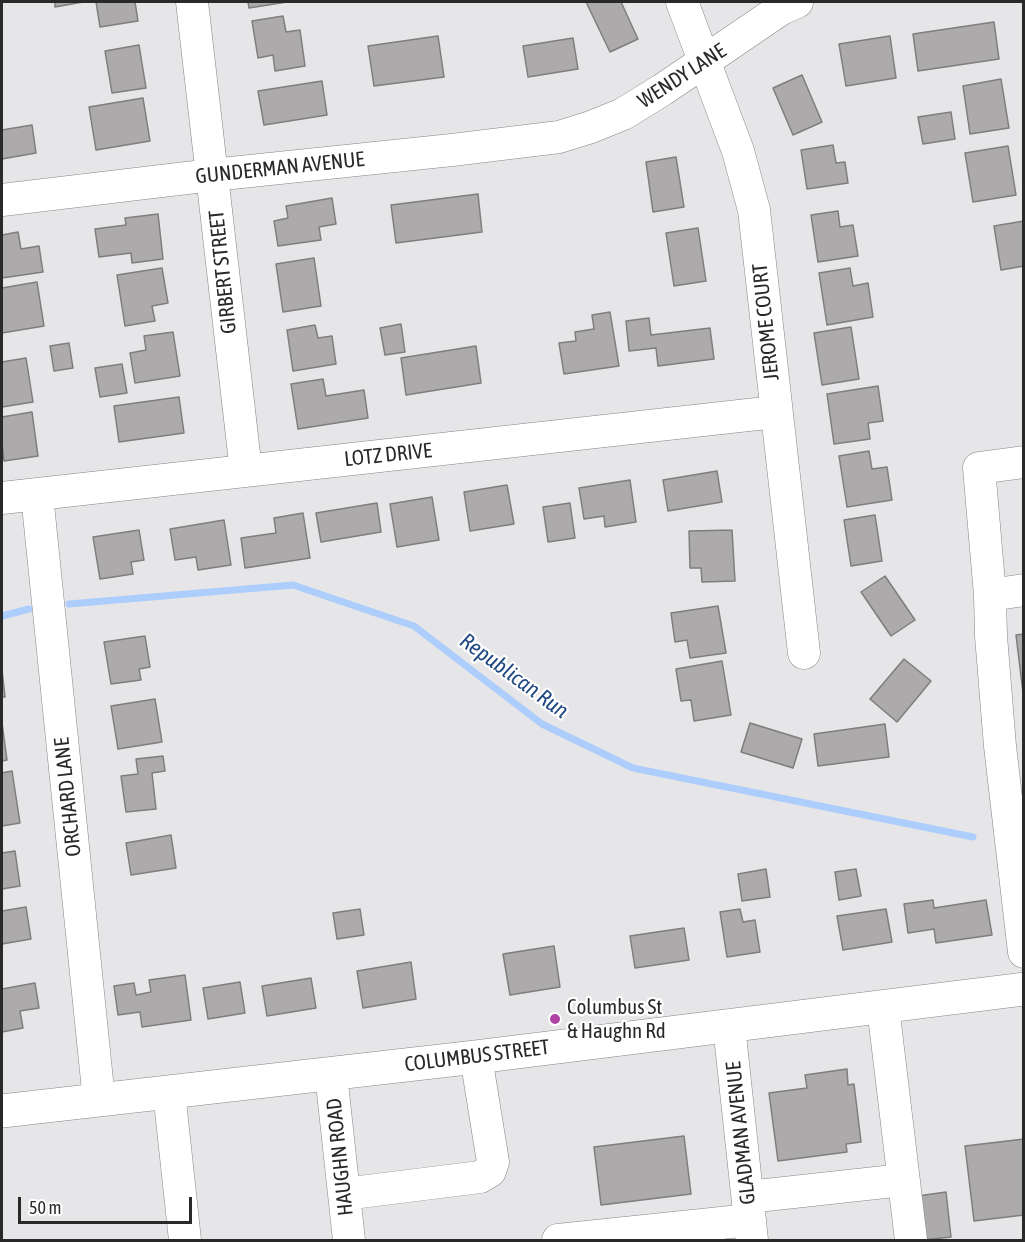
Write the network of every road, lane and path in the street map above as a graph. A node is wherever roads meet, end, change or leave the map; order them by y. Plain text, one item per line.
1 (192, 2) edge
2 (682, 2) edge
3 (797, 2) edge
4 (705, 61) junction
5 (559, 136) joint
6 (212, 175) junction
7 (2, 200) edge
8 (775, 412) junction
9 (1023, 462) edge
10 (246, 471) junction
11 (37, 495) junction
12 (2, 498) edge
13 (1023, 590) edge
14 (990, 595) junction
15 (804, 653) dead end
16 (1016, 823) edge
17 (1023, 952) edge
18 (1023, 989) edge
19 (883, 1007) junction
20 (729, 1026) junction
21 (476, 1057) junction
22 (331, 1074) junction
23 (168, 1092) junction
24 (99, 1100) junction
25 (2, 1111) edge
26 (903, 1180) junction
27 (344, 1194) junction
28 (750, 1219) edge
29 (185, 1240) edge
30 (349, 1240) edge
31 (558, 1240) edge
32 (911, 1240) edge

1 - 6 street, GIRBERT STREET
2 - 4 street, JEROME COURT
3 - 4 street, WENDY LANE
4 - 5 street, WENDY LANE
4 - 8 street, JEROME COURT
5 - 6 street, GUNDERMAN AVENUE
6 - 7 street, GUNDERMAN AVENUE
6 - 10 street, GIRBERT STREET
8 - 10 street, LOTZ DRIVE
8 - 15 street, JEROME COURT
9 - 14 street
10 - 11 street, LOTZ DRIVE
11 - 12 street, LOTZ DRIVE
11 - 24 street, ORCHARD LANE
13 - 14 street
14 - 16 street
16 - 17 street
18 - 19 main road, COLUMBUS STREET
19 - 20 main road, COLUMBUS STREET
19 - 26 street
20 - 21 main road, COLUMBUS STREET
20 - 28 street, GLADMAN AVENUE
21 - 22 main road, COLUMBUS STREET
21 - 27 street
22 - 23 main road, COLUMBUS STREET
22 - 27 street, HAUGHN ROAD
23 - 24 main road, COLUMBUS STREET
23 - 29 street
24 - 25 main road, COLUMBUS STREET
26 - 28 street
26 - 32 street
27 - 30 street, HAUGHN ROAD
28 - 31 street

